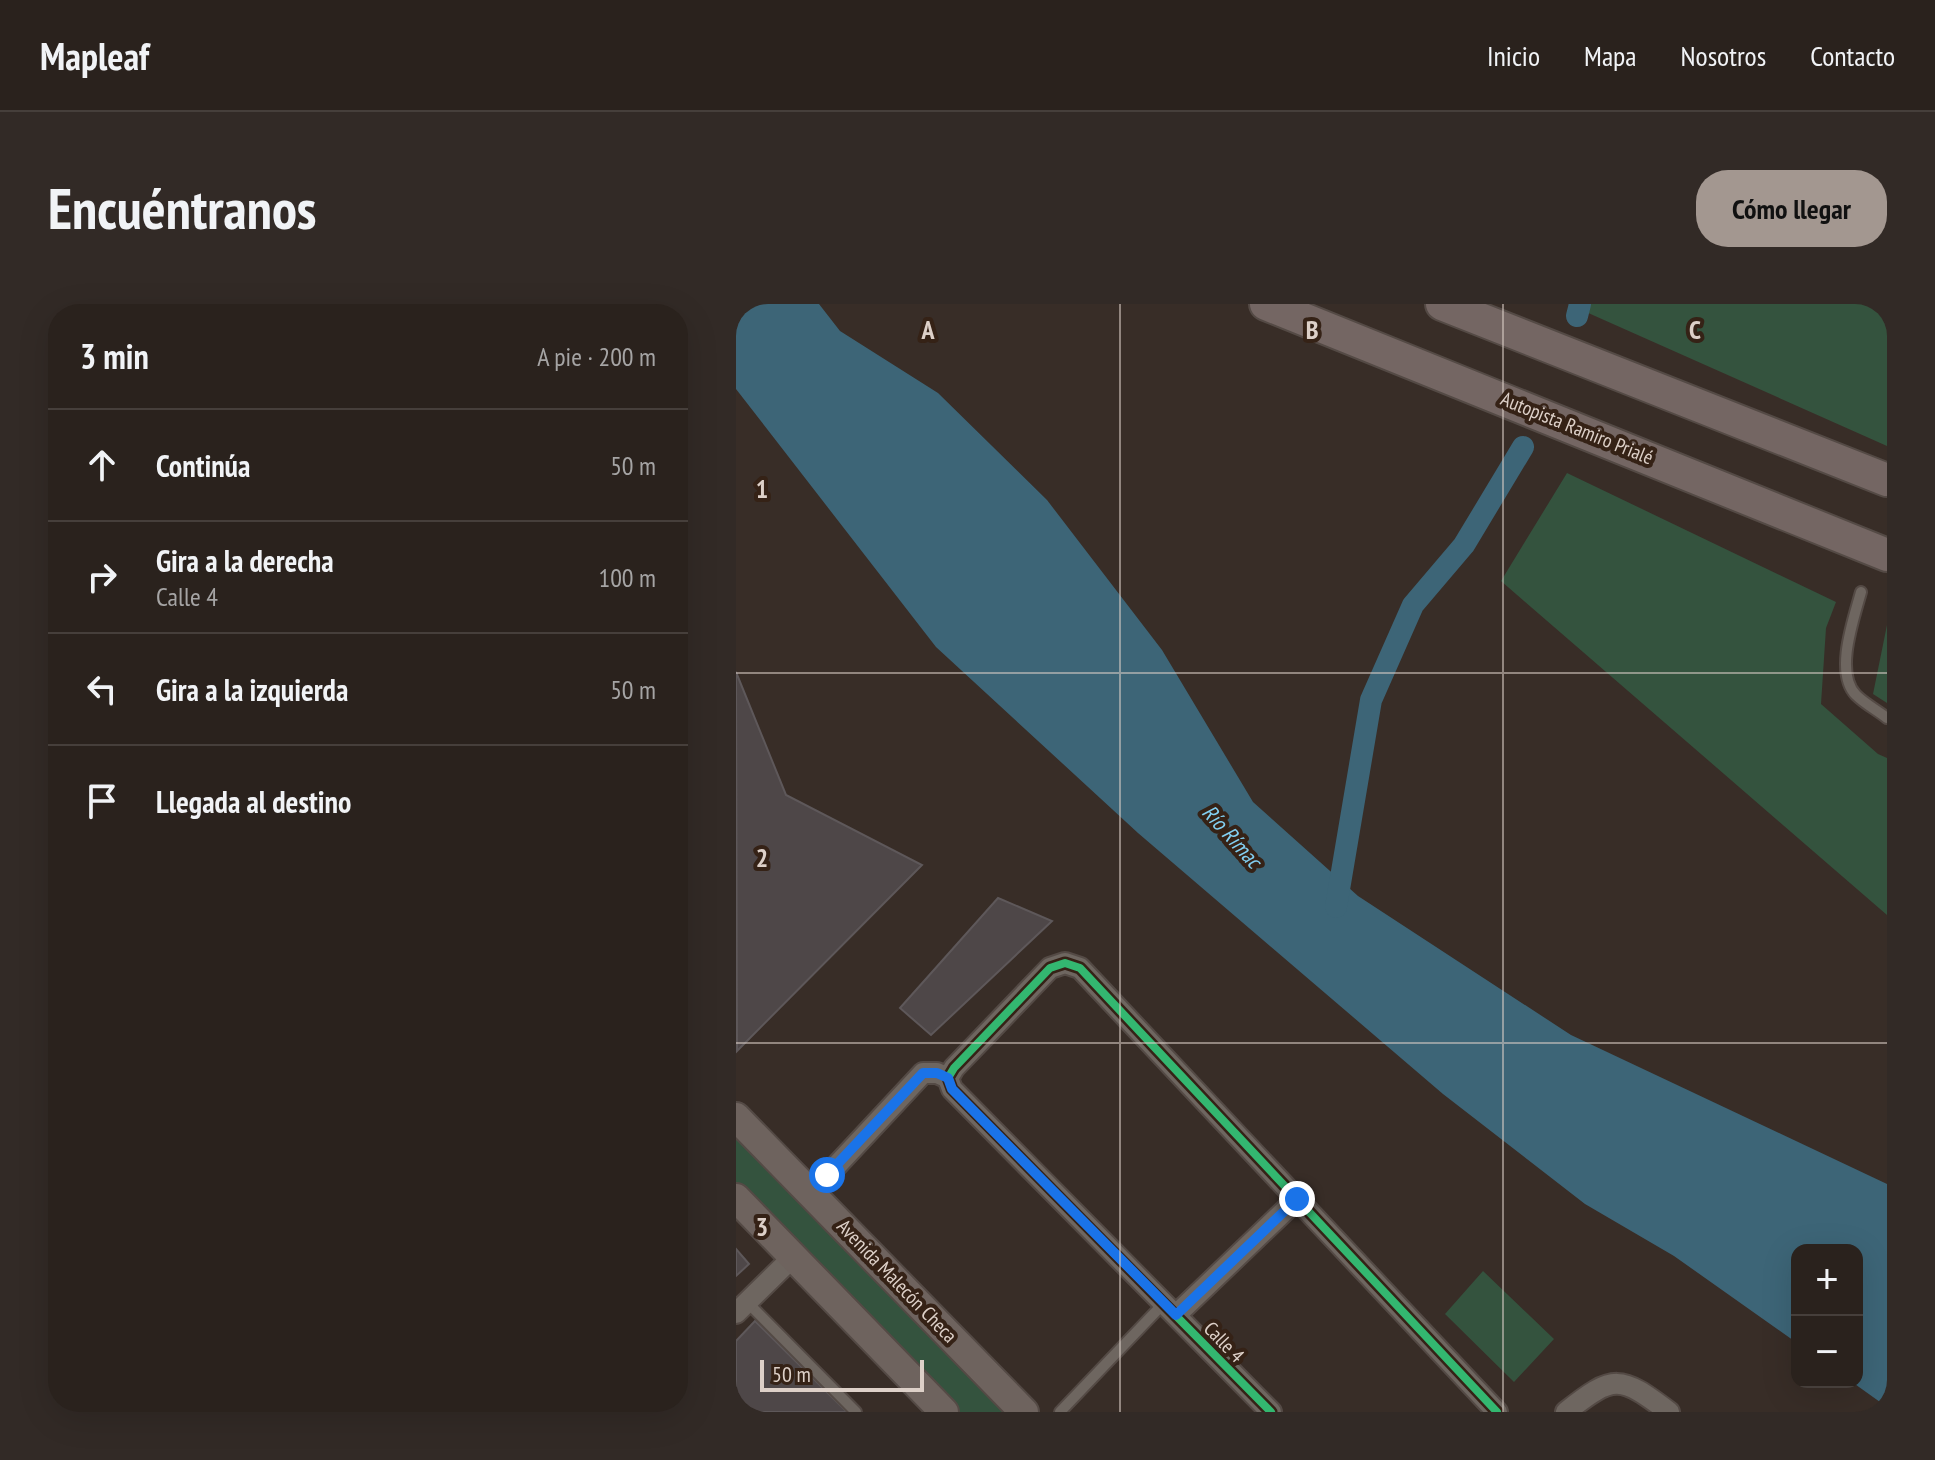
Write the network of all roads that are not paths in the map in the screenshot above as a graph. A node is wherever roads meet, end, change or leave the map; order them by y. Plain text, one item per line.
1 (1266, 304) edge
2 (1442, 304) edge
3 (1887, 480) edge
4 (1887, 555) edge
5 (1861, 592) dead end
6 (1887, 718) edge
7 (950, 1084) junction
8 (736, 1117) edge
9 (811, 1193) junction
10 (736, 1198) edge
11 (1297, 1199) junction
12 (793, 1257) junction
13 (742, 1308) edge
14 (1170, 1309) junction
15 (856, 1412) edge
16 (944, 1412) edge
17 (1024, 1412) edge
18 (1060, 1412) edge
19 (1271, 1412) edge
20 (1497, 1412) edge
21 (1566, 1412) edge
22 (1669, 1412) edge

1 - 4 highway, Autopista Ramiro Prialé
2 - 3 highway
5 - 6 lane
7 - 9 street
7 - 11 street
7 - 14 street, Calle 4
8 - 9 main road, Avenida Malecón Checa
9 - 17 main road, Avenida Malecón Checa
10 - 12 main road
11 - 14 street
11 - 20 street
12 - 13 street
12 - 16 main road
13 - 15 lane
14 - 18 lane
14 - 19 street, Calle 4
21 - 22 street

